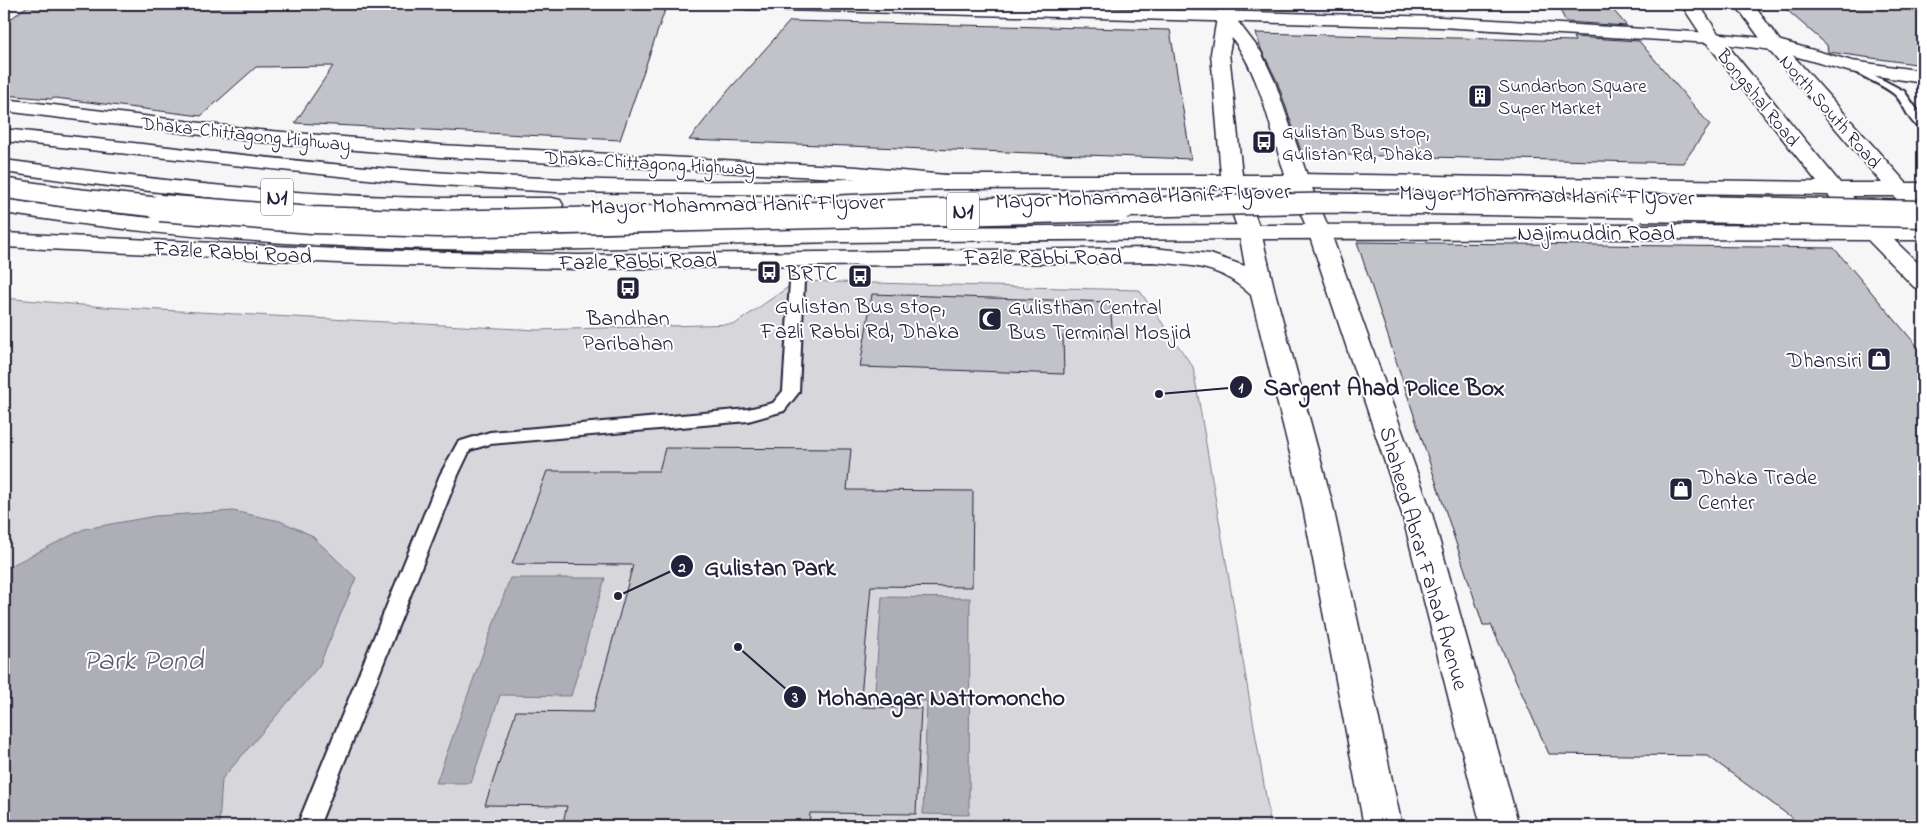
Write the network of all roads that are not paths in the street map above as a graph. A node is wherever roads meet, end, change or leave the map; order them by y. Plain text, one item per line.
1 (747, 4) edge
2 (780, 4) edge
3 (1690, 4) edge
4 (1744, 4) edge
5 (1226, 11) edge
6 (1712, 38) junction
7 (1774, 45) junction
8 (1851, 66) junction
9 (1923, 77) edge
10 (4, 105) edge
11 (1923, 125) edge
12 (4, 135) edge
13 (4, 166) edge
14 (1232, 181) junction
15 (1298, 181) junction
16 (946, 182) junction
17 (4, 188) edge
18 (1833, 188) junction
19 (1900, 190) junction
20 (1923, 190) edge
21 (1923, 200) edge
22 (4, 206) edge
23 (1923, 214) edge
24 (1319, 231) junction
25 (1250, 232) junction
26 (1874, 233) junction
27 (1923, 233) edge
28 (4, 240) edge
29 (797, 282) dead end
30 (1923, 282) edge
31 (1263, 292) junction
32 (308, 826) edge
33 (1383, 826) edge
34 (1500, 826) edge

1 - 2 main road
2 - 5 main road
3 - 6 main road, Bongshal Road
4 - 7 main road, North South Road
5 - 6 main road
5 - 14 main road
5 - 15 main road, Shaheed Abrar Fahad Avenue
6 - 7 main road
6 - 18 main road, Bongshal Road
7 - 8 main road
7 - 19 main road, North South Road
8 - 9 main road
8 - 11 lane
10 - 16 main road, Dhaka-Chittagong Highway
12 - 16 main road
13 - 21 main road, Mayor Mohammad Hanif Flyover / N1
14 - 15 main road, Dhaka-Chittagong Highway
14 - 16 main road, Dhaka-Chittagong Highway
14 - 25 main road
15 - 18 main road, Dhaka-Chittagong Highway
15 - 24 main road, Shaheed Abrar Fahad Avenue
17 - 23 main road, Mayor Mohammad Hanif Flyover / N1, bridge
18 - 19 main road, Dhaka-Chittagong Highway
18 - 26 main road, Bongshal Road
19 - 20 main road, Dhaka-Chittagong Highway
19 - 23 main road, North South Road
22 - 25 main road, Najimuddin Road
24 - 25 main road, Najimuddin Road
24 - 26 main road, Najimuddin Road
24 - 34 main road, Shaheed Abrar Fahad Avenue
25 - 31 main road
26 - 27 main road, Najimuddin Road
26 - 30 main road, Bongshal Road
28 - 31 main road, Fazle Rabbi Road
29 - 32 lane
31 - 33 main road

